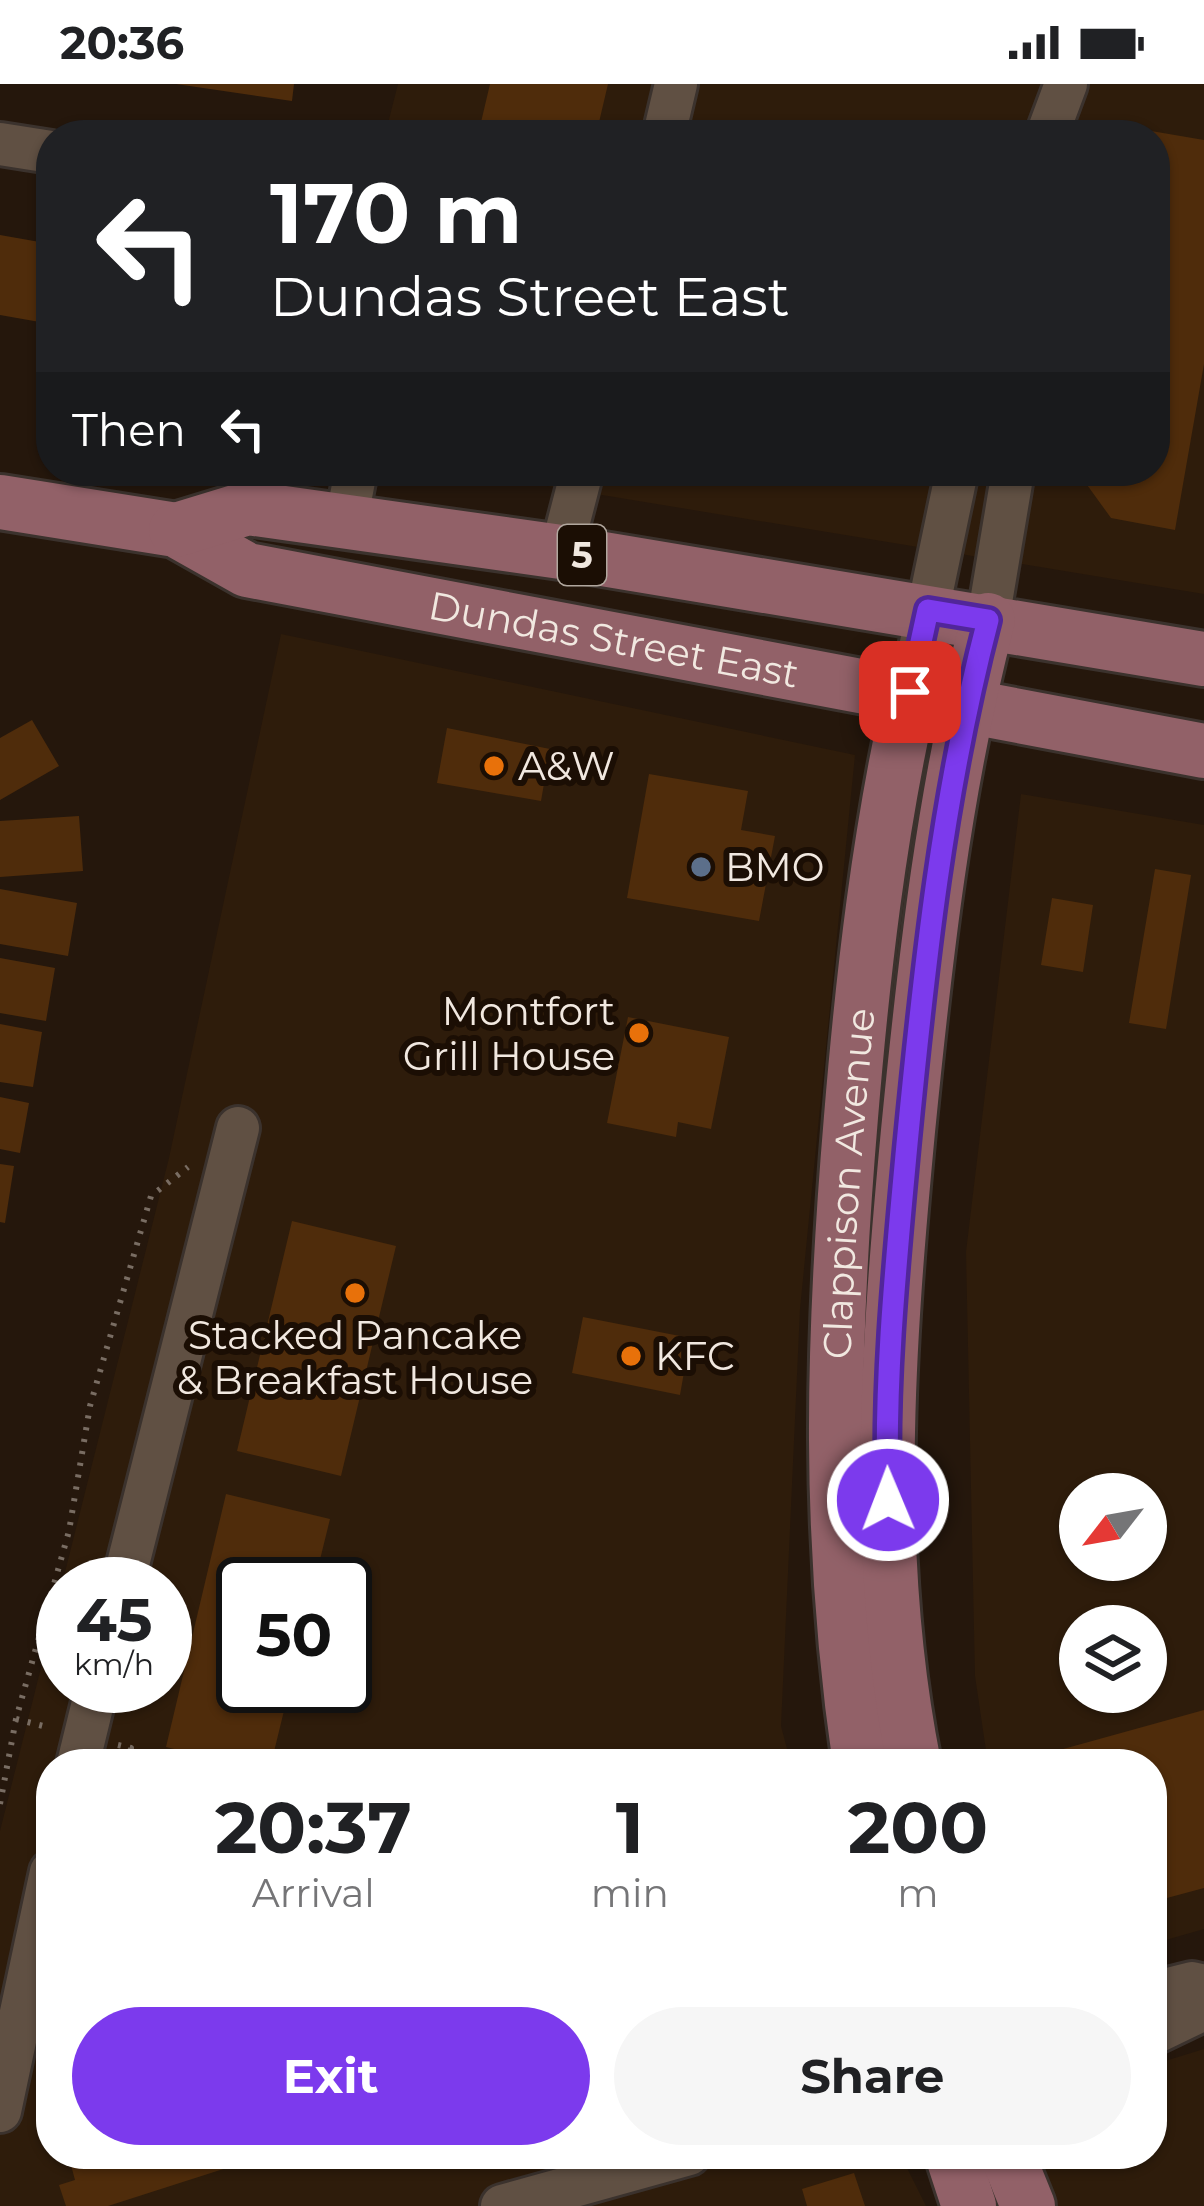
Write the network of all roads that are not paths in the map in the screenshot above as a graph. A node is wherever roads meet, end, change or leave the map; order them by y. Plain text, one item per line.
1 (676, 84) edge
2 (1066, 84) edge
3 (668, 120) edge
4 (1053, 120) edge
5 (0, 144) edge
6 (36, 150) edge
7 (578, 486) edge
8 (954, 486) edge
9 (1010, 486) edge
10 (351, 496) edge
11 (0, 502) edge
12 (176, 530) junction
13 (561, 551) junction
14 (928, 610) junction
15 (988, 620) junction
16 (1204, 659) edge
17 (910, 692) junction
18 (967, 702) junction
19 (1204, 751) edge
20 (238, 1129) road end
21 (130, 1557) edge
22 (90, 1713) edge
23 (81, 1749) edge
24 (858, 1749) edge
25 (912, 1749) edge
26 (36, 1942) edge
27 (1204, 1986) edge
28 (1167, 1989) edge
29 (1204, 2009) edge
30 (1167, 2027) edge
31 (0, 2111) edge
32 (634, 2169) edge
33 (957, 2169) edge
34 (1013, 2169) edge
35 (502, 2206) edge
36 (969, 2206) edge
37 (1028, 2206) edge

1 - 3 street
2 - 4 street
5 - 6 street
7 - 13 street
8 - 14 street, Clappison Avenue
9 - 15 street
10 - 12 main road, Dundas Street East / 5
10 - 13 main road, Dundas Street East / 5
11 - 12 main road, Dundas Street East / 5
12 - 17 main road, Dundas Street East / 5
13 - 14 main road, Dundas Street East / 5
14 - 15 main road, Dundas Street East / 5
14 - 17 street, Clappison Avenue
15 - 16 main road, Dundas Street East / 5
15 - 18 main road, Clappison Avenue
17 - 18 main road, Dundas Street East / 5
17 - 24 main road, Clappison Avenue
18 - 19 main road, Dundas Street East / 5
18 - 25 main road, Clappison Avenue
20 - 21 street
22 - 23 street
26 - 31 street
27 - 28 street
29 - 30 street
32 - 35 street
33 - 36 main road
34 - 37 main road

